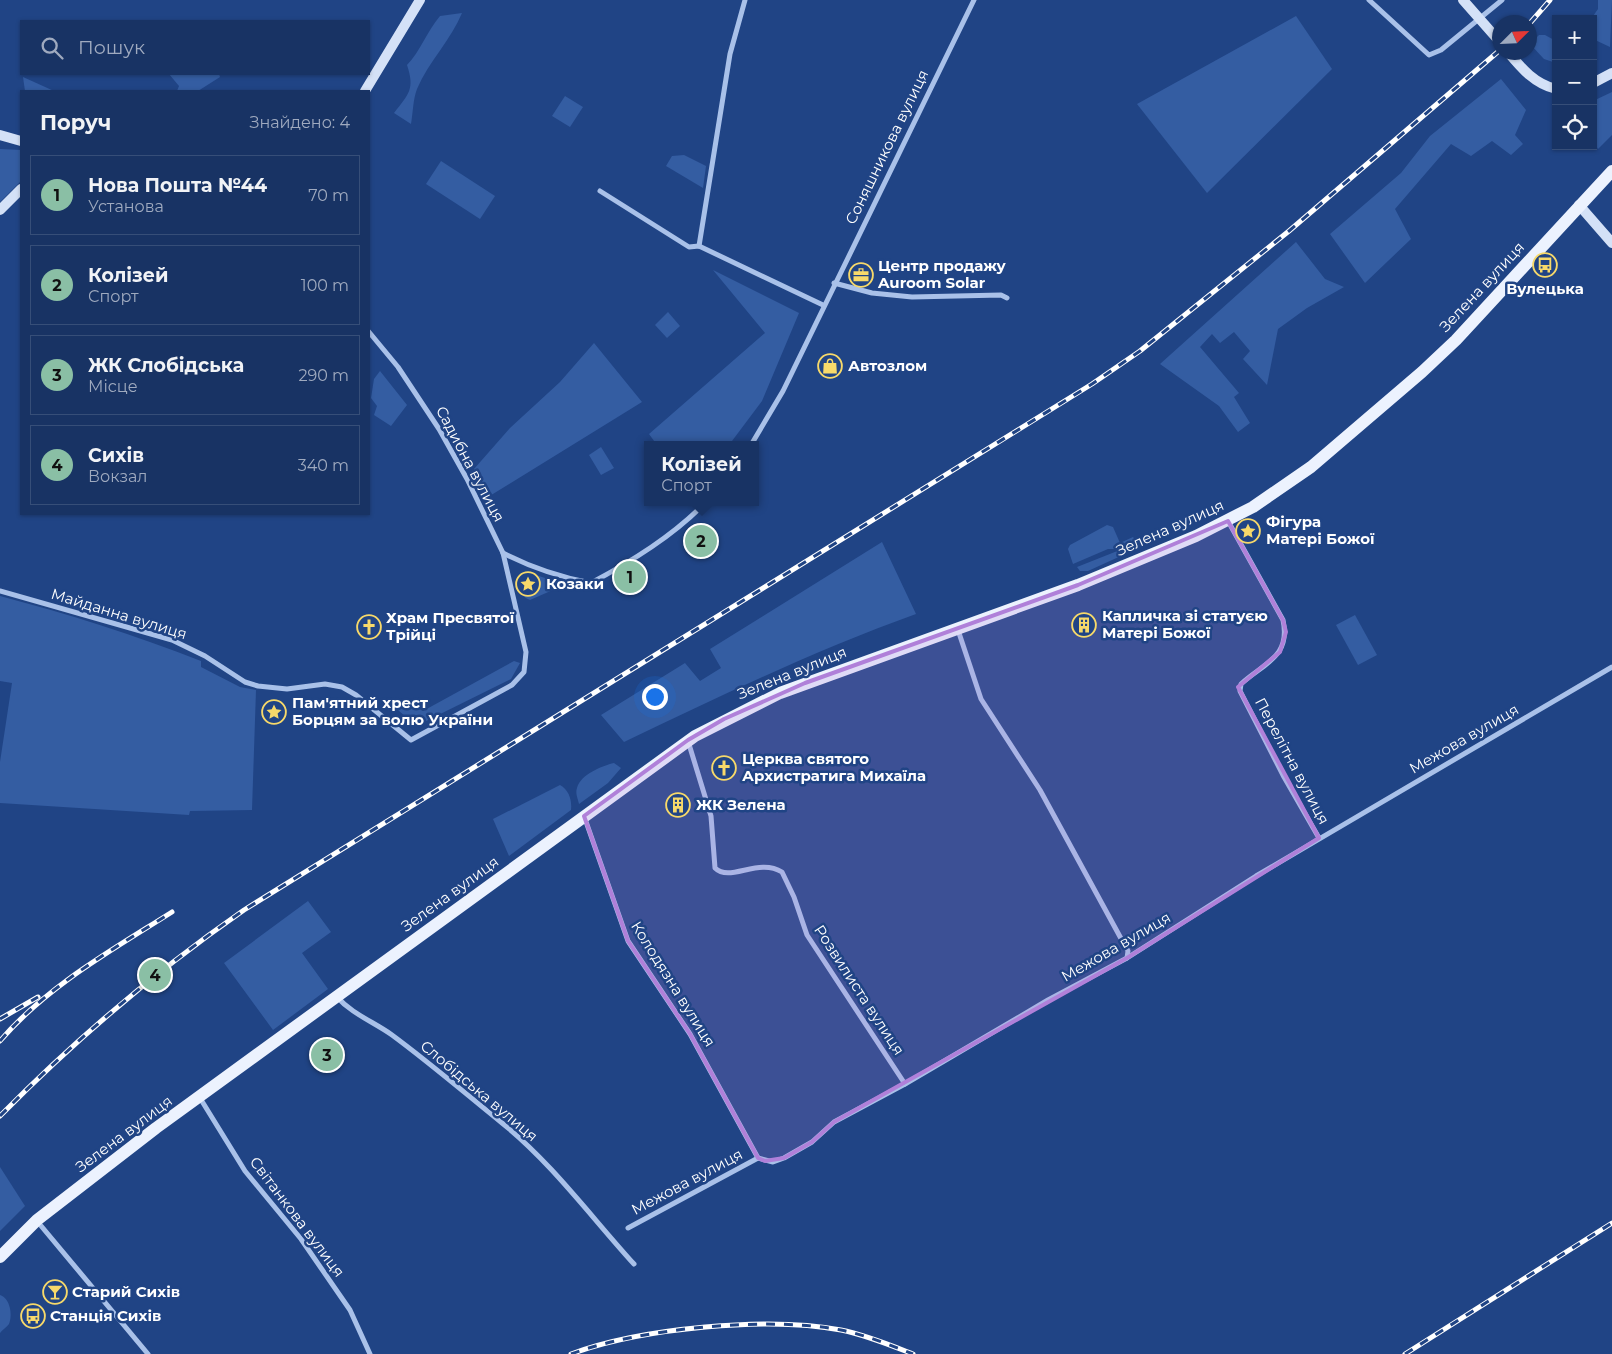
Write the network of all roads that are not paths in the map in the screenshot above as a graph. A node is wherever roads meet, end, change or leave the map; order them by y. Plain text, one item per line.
1 (420, 0) edge
2 (745, 0) edge
3 (974, 0) edge
4 (1369, 0) edge
5 (1463, 0) edge
6 (1502, 0) edge
7 (1492, 33) edge
8 (1514, 60) edge
9 (1612, 73) edge
10 (1597, 81) edge
11 (1552, 87) edge
12 (366, 90) edge
13 (0, 136) edge
14 (20, 141) edge
15 (1612, 171) edge
16 (20, 190) edge
17 (600, 191) dead end
18 (1579, 205) junction
19 (0, 210) edge
20 (1612, 243) edge
21 (700, 246) junction
22 (834, 283) junction
23 (1008, 298) dead end
24 (823, 305) junction
25 (370, 333) edge
26 (753, 441) edge
27 (701, 506) edge
28 (1228, 521) junction
29 (503, 553) junction
30 (0, 591) edge
31 (519, 622) joint
32 (958, 630) junction
33 (1612, 667) edge
34 (688, 740) junction
35 (584, 816) junction
36 (1319, 838) junction
37 (1127, 958) junction
38 (336, 997) junction
39 (905, 1084) junction
40 (200, 1097) junction
41 (758, 1158) junction
42 (37, 1220) junction
43 (628, 1228) dead end
44 (0, 1257) edge
45 (634, 1264) dead end
46 (148, 1354) edge
47 (370, 1354) edge

1 - 12 main road
2 - 21 street
3 - 22 street, Соняшникова вулиця
4 - 6 street
5 - 7 main road, bridge
8 - 11 main road
9 - 10 main road
13 - 14 main road
15 - 18 main road, Зелена вулиця
16 - 19 main road
17 - 21 street
18 - 20 main road
18 - 28 main road, Зелена вулиця
21 - 24 street
22 - 23 street
22 - 24 street, Соняшникова вулиця
24 - 26 street, Соняшникова вулиця
25 - 29 street, Садибна вулиця
27 - 29 street
28 - 32 main road, Зелена вулиця
28 - 36 street, Перелітна вулиця
29 - 31 street, Садибна вулиця
30 - 31 street, Майданна вулиця
32 - 34 main road, Зелена вулиця
32 - 37 street
33 - 36 street, Межова вулиця
34 - 35 main road, Зелена вулиця
34 - 39 street, Розвилиста вулиця
35 - 38 main road, Зелена вулиця
35 - 41 street, Колодязна вулиця
36 - 37 street, Межова вулиця
37 - 39 street, Межова вулиця
38 - 40 main road, Зелена вулиця
38 - 45 street, Слобідська вулиця
39 - 41 street, Межова вулиця
40 - 42 main road, Зелена вулиця
40 - 47 street, Світанкова вулиця
41 - 43 street, Межова вулиця
42 - 44 main road, Зелена вулиця
42 - 46 street

